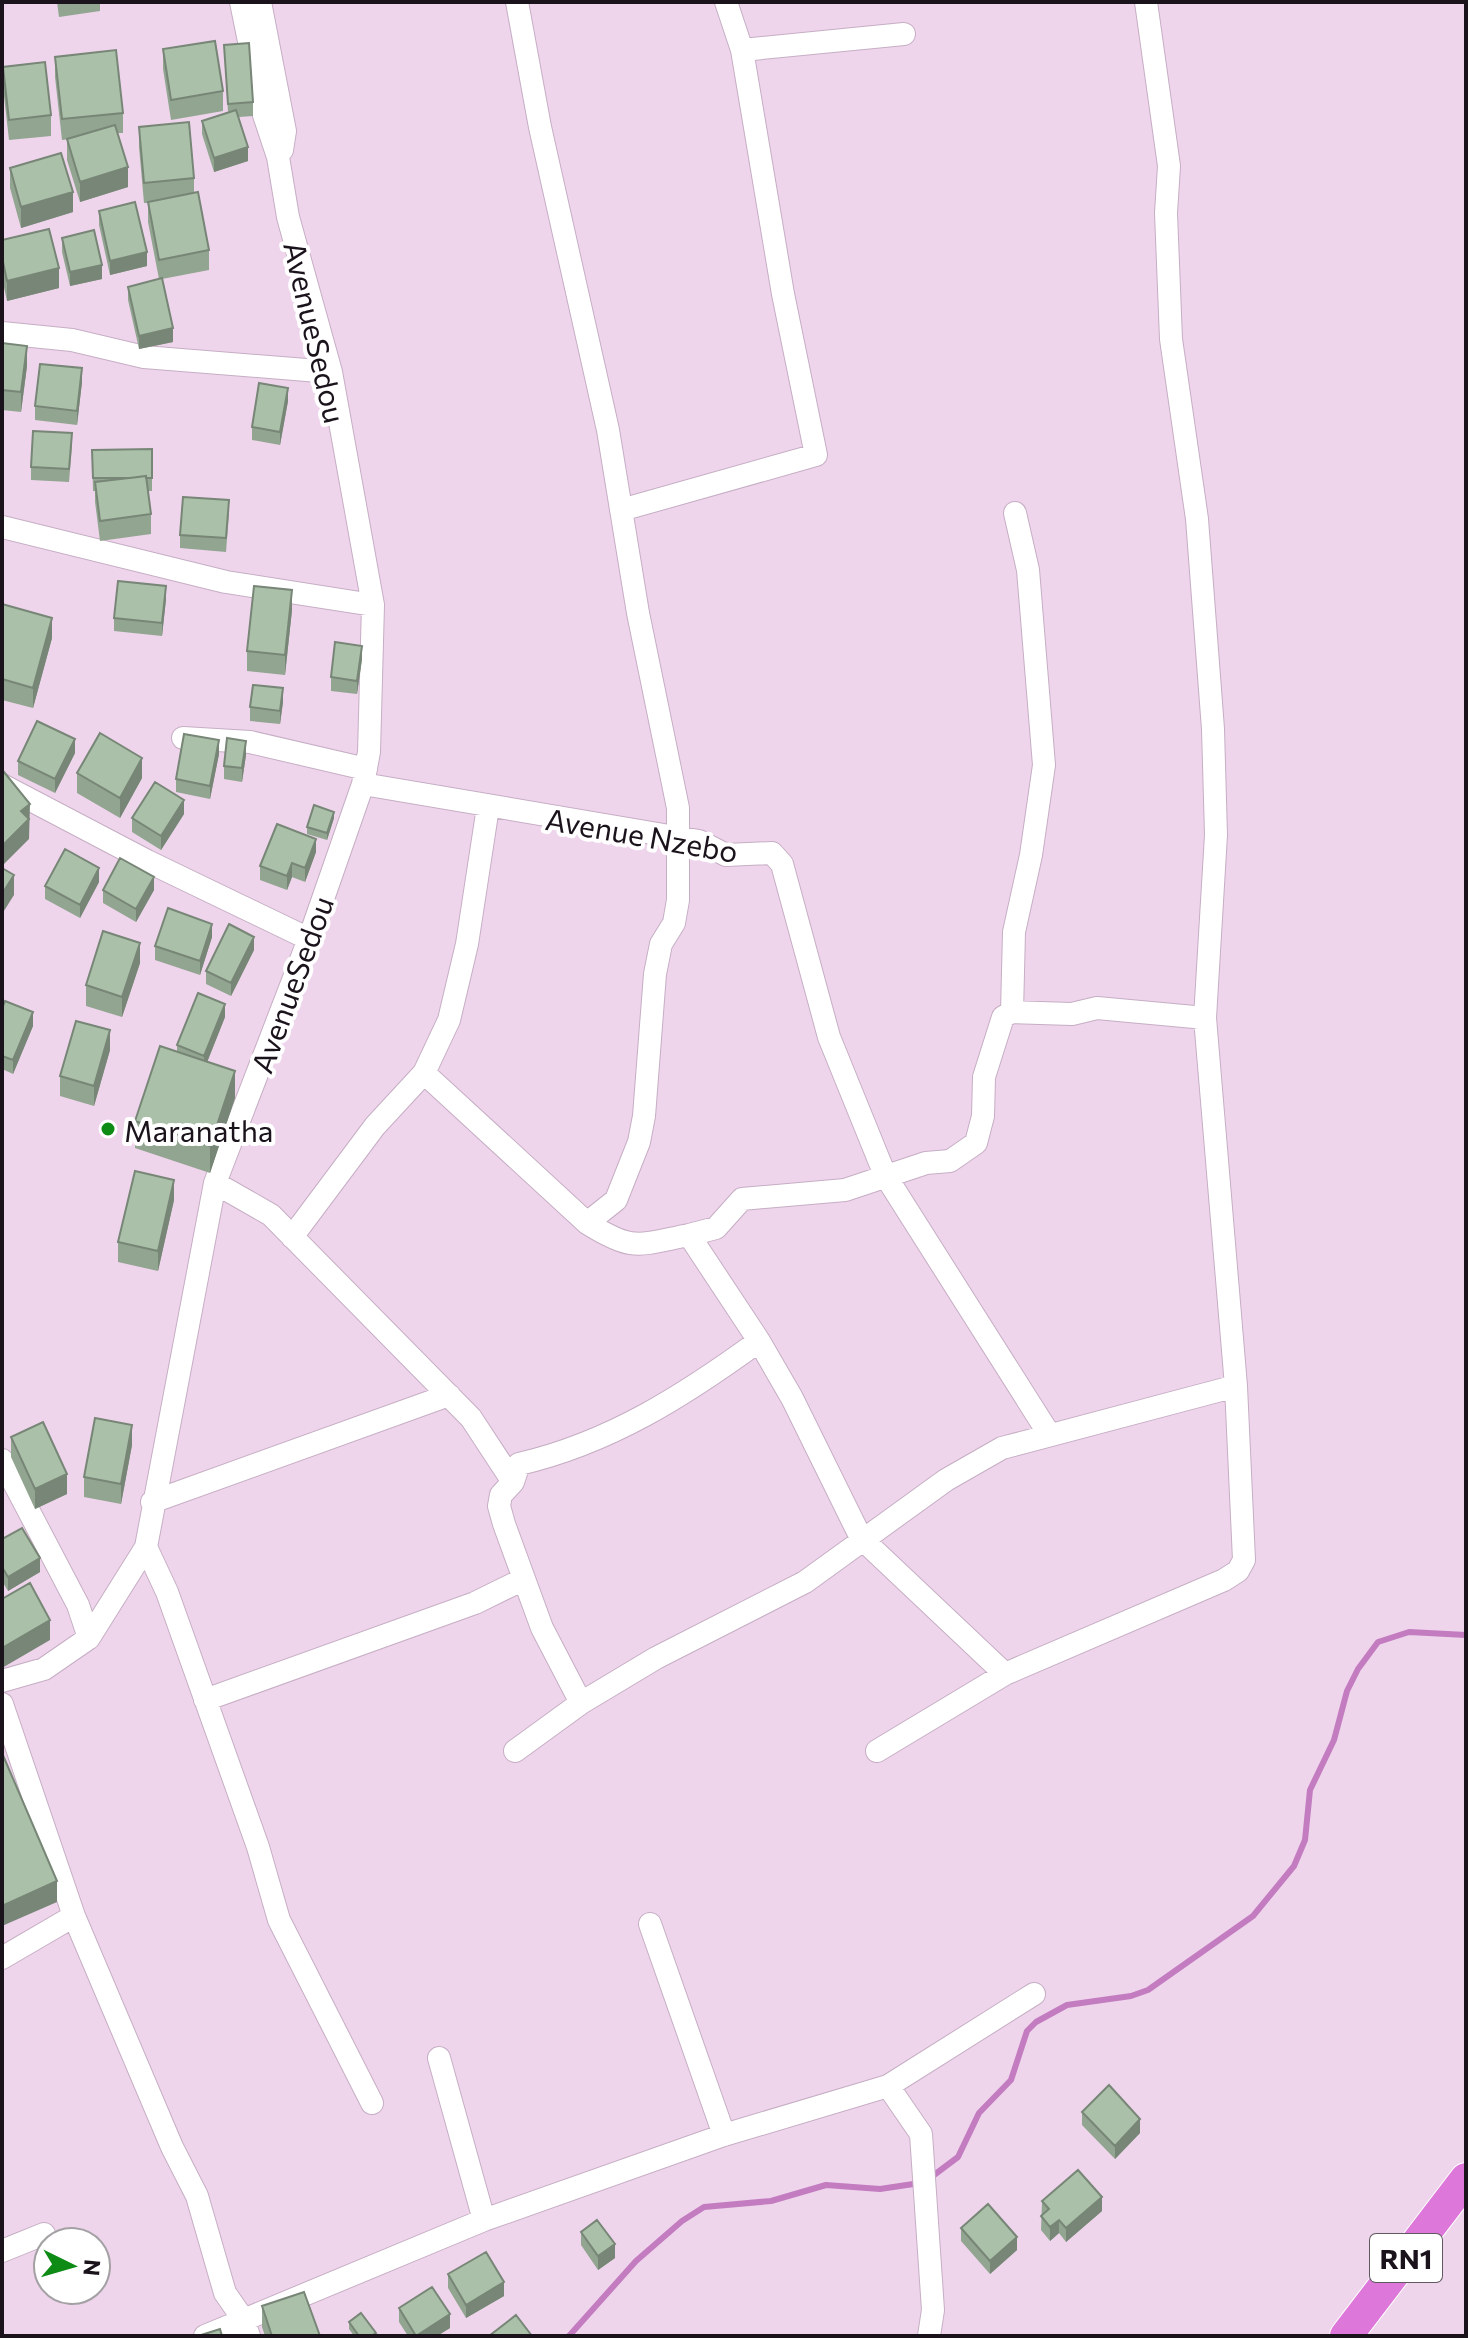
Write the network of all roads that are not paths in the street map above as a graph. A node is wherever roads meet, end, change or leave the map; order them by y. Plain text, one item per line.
1 (241, 2) edge
2 (260, 2) edge
3 (517, 2) edge
4 (726, 2) edge
5 (1146, 2) edge
6 (904, 34) dead end
7 (742, 50) junction
8 (278, 157) junction
9 (2, 333) edge
10 (331, 372) junction
11 (621, 510) junction
12 (1015, 513) dead end
13 (2, 527) edge
14 (373, 605) junction
15 (183, 738) edge
16 (364, 777) junction
17 (2, 785) edge
18 (488, 807) junction
19 (678, 839) junction
20 (309, 939) junction
21 (1012, 1012) junction
22 (1205, 1018) junction
23 (424, 1073) junction
24 (885, 1175) junction
25 (215, 1183) junction
26 (587, 1223) junction
27 (689, 1235) junction
28 (292, 1237) junction
29 (759, 1341) junction
30 (1236, 1386) junction
31 (449, 1395) junction
32 (1049, 1434) junction
33 (2, 1460) edge
34 (513, 1482) junction
35 (152, 1502) junction
36 (861, 1538) junction
37 (146, 1547) junction
38 (524, 1579) junction
39 (89, 1638) junction
40 (1005, 1674) junction
41 (2, 1681) edge
42 (205, 1700) junction
43 (581, 1703) junction
44 (2, 1704) edge
45 (515, 1751) dead end
46 (877, 1751) dead end
47 (74, 1916) junction
48 (650, 1924) dead end
49 (2, 1958) edge
50 (1034, 1994) dead end
51 (439, 2058) dead end
52 (888, 2086) junction
53 (372, 2103) dead end
54 (724, 2135) junction
55 (1466, 2179) edge
56 (484, 2220) junction
57 (32, 2239) edge
58 (2, 2251) edge
59 (246, 2328) edge
60 (205, 2336) edge
61 (929, 2336) edge
62 (1346, 2336) edge

1 - 8 street
2 - 8 street
3 - 11 street
4 - 7 street
5 - 22 street
6 - 7 street
7 - 11 street
8 - 10 street, AvenueSedou
9 - 10 street
10 - 14 street, AvenueSedou
11 - 19 street
12 - 21 street
13 - 14 street
14 - 16 street, AvenueSedou
15 - 16 street, Avenue Nzebo
16 - 18 street, Avenue Nzebo
16 - 20 street, AvenueSedou
17 - 20 street
18 - 19 street, Avenue Nzebo
18 - 23 street
19 - 24 street, Avenue Nzebo
19 - 26 street
20 - 25 street, AvenueSedou
21 - 22 street
21 - 24 street
22 - 30 street
23 - 26 street
23 - 28 street
24 - 27 street
24 - 32 street
25 - 28 street
25 - 35 street, AvenueSedou
26 - 27 street
27 - 29 street
28 - 31 street
29 - 34 street
29 - 36 street
30 - 32 street
30 - 40 street
31 - 34 street
31 - 35 street
32 - 36 street
33 - 39 street
34 - 38 street
35 - 37 street, AvenueSedou
36 - 40 street
36 - 43 street
37 - 39 street, AvenueSedou
37 - 42 street
38 - 42 street
38 - 43 street
39 - 41 street, AvenueSedou
40 - 46 street
42 - 53 street
43 - 45 street
44 - 47 street
47 - 49 street
47 - 59 street
48 - 54 street
50 - 52 street
51 - 56 street
52 - 54 street
52 - 61 street
54 - 56 street
55 - 62 highway, RN1
56 - 59 street
57 - 58 street
59 - 60 street

